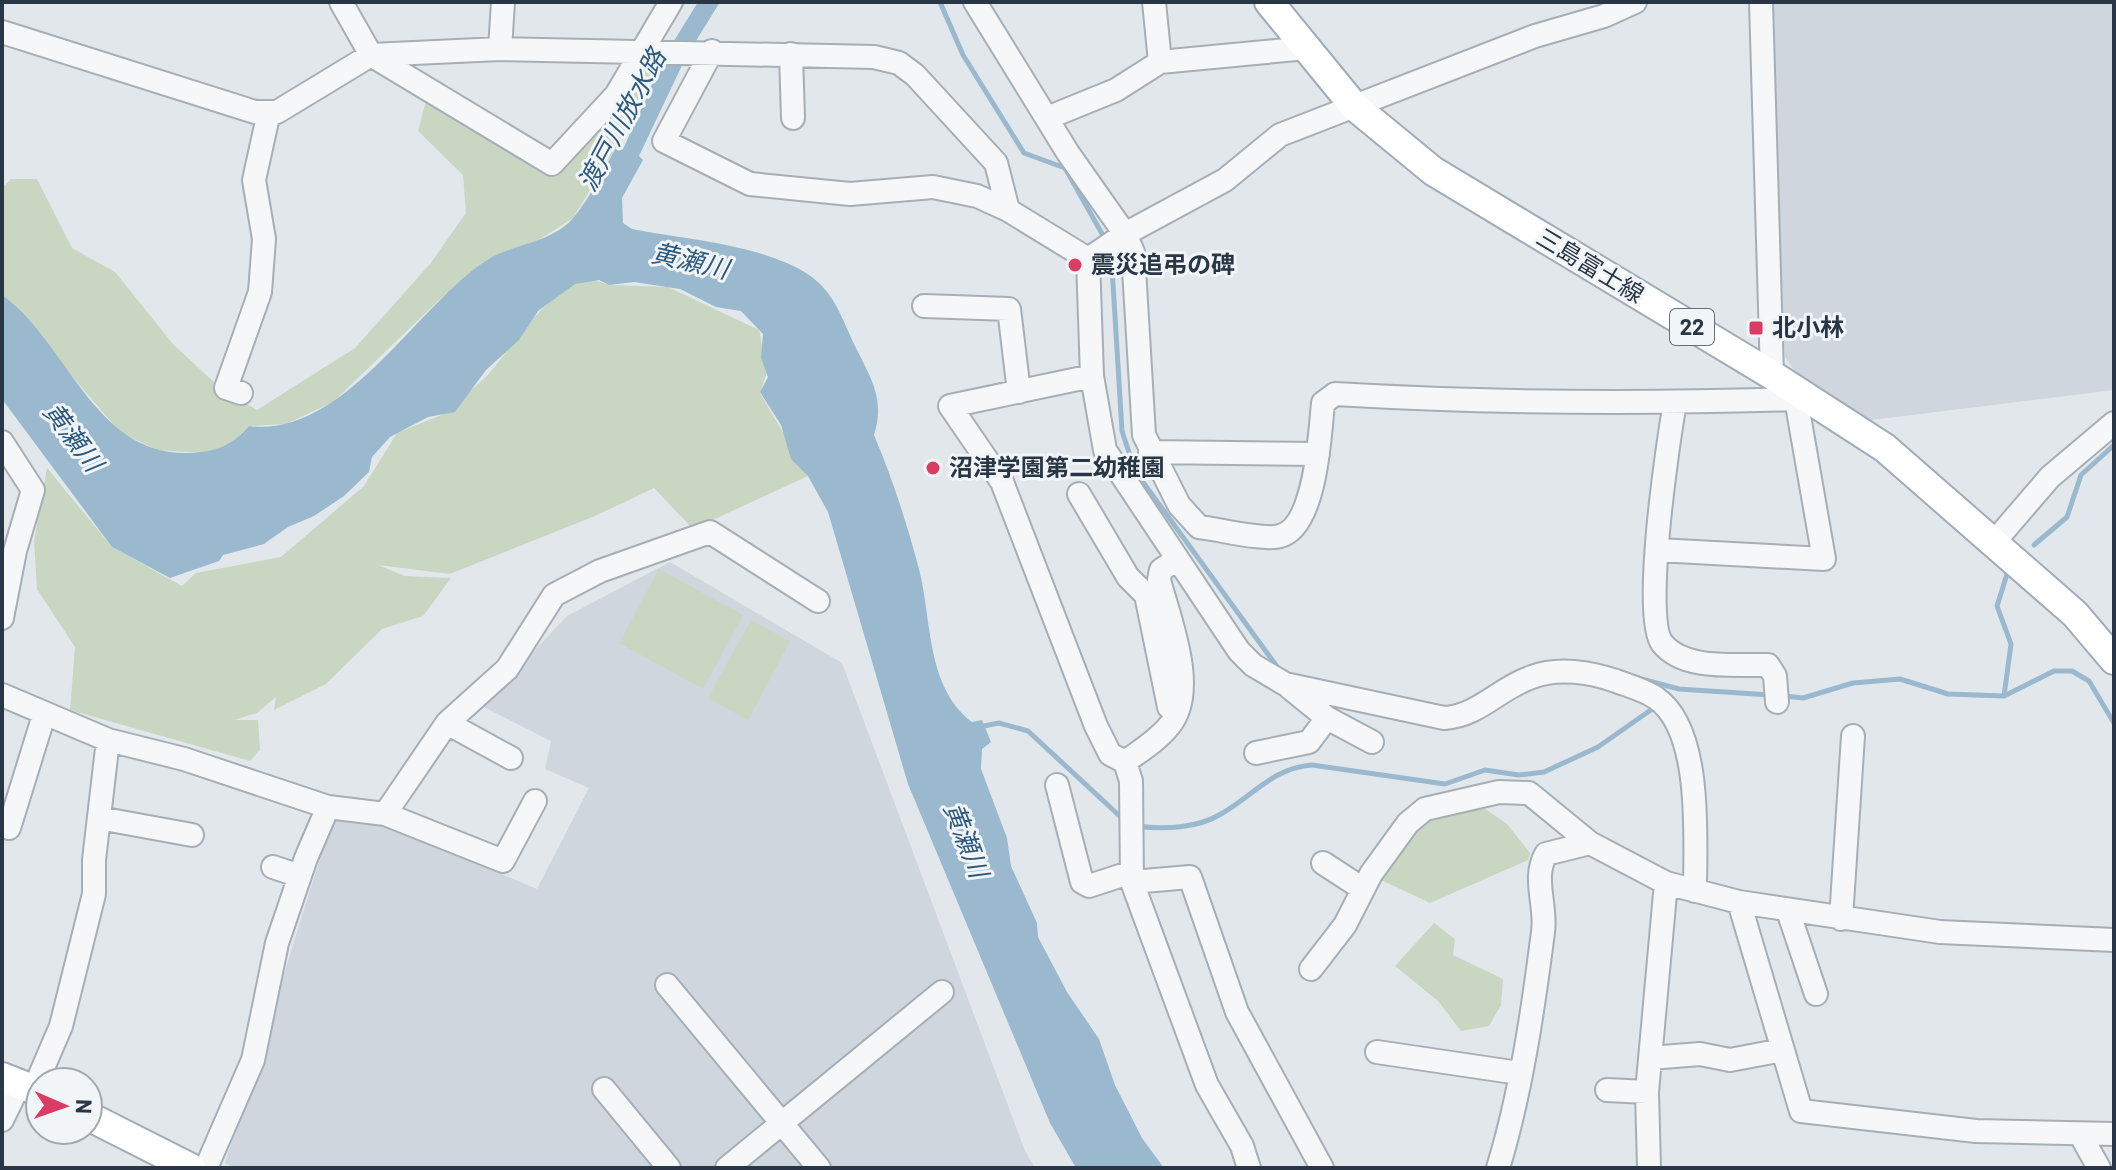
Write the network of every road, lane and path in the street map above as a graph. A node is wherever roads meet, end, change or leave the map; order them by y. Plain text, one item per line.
1 (341, 2) edge
2 (503, 2) edge
3 (671, 2) edge
4 (975, 2) edge
5 (1154, 2) edge
6 (1269, 2) edge
7 (1635, 2) edge
8 (1761, 2) edge
9 (2, 32) edge
10 (1307, 48) junction
11 (500, 49) junction
12 (645, 50) junction
13 (712, 51) junction
14 (791, 54) junction
15 (371, 55) junction
16 (1160, 62) junction
17 (1354, 106) junction
18 (269, 112) junction
19 (793, 118) dead end
20 (1047, 118) junction
21 (1008, 210) junction
22 (1125, 234) junction
23 (1088, 259) junction
24 (924, 306) dead end
25 (1772, 375) junction
26 (1092, 376) junction
27 (1019, 392) junction
28 (241, 393) dead end
29 (1798, 397) junction
30 (1675, 403) junction
31 (2114, 423) edge
32 (2, 442) edge
33 (1150, 452) junction
34 (1318, 454) junction
35 (1079, 494) dead end
36 (1995, 541) junction
37 (1658, 550) junction
38 (1177, 559) junction
39 (818, 601) dead end
40 (2, 618) edge
41 (2114, 660) edge
42 (1285, 684) junction
43 (2, 695) edge
44 (1777, 702) dead end
45 (1176, 711) junction
46 (44, 715) junction
47 (1327, 718) junction
48 (447, 723) junction
49 (1853, 736) dead end
50 (108, 740) junction
51 (1372, 742) dead end
52 (1256, 753) dead end
53 (511, 758) dead end
54 (1125, 762) junction
55 (1057, 785) dead end
56 (535, 801) dead end
57 (328, 807) junction
58 (385, 814) junction
59 (99, 818) junction
60 (9, 828) dead end
61 (192, 835) dead end
62 (1590, 843) junction
63 (1323, 863) dead end
64 (273, 867) dead end
65 (300, 876) junction
66 (1132, 877) junction
67 (1666, 883) junction
68 (1363, 889) junction
69 (1695, 891) junction
70 (1739, 902) junction
71 (1788, 911) junction
72 (1841, 919) junction
73 (2114, 940) edge
74 (1311, 969) dead end
75 (667, 985) dead end
76 (942, 992) dead end
77 (1816, 994) dead end
78 (1783, 1050) junction
79 (1377, 1052) dead end
80 (1650, 1058) junction
81 (36, 1066) edge
82 (1519, 1073) junction
83 (24, 1085) edge
84 (604, 1089) dead end
85 (1607, 1090) dead end
86 (1647, 1092) junction
87 (2, 1120) edge
88 (782, 1123) junction
89 (104, 1124) edge
90 (2080, 1134) junction
91 (2114, 1134) edge
92 (191, 1168) edge
93 (206, 1168) edge
94 (669, 1168) edge
95 (727, 1168) edge
96 (819, 1168) edge
97 (1249, 1168) edge
98 (1322, 1168) edge
99 (1498, 1168) edge
100 (1649, 1168) edge
101 (2099, 1168) edge

1 - 15 street
2 - 11 street
3 - 12 street
4 - 20 street
5 - 16 street
6 - 10 main road, 三島富士線 / 22
7 - 17 street
8 - 25 street
9 - 18 street
10 - 16 street
10 - 17 main road, 三島富士線 / 22
11 - 12 street
11 - 15 street
12 - 13 street
12 - 15 street
13 - 14 street
13 - 21 street
14 - 19 street
14 - 21 street
15 - 18 street
16 - 20 street
17 - 22 street
17 - 25 main road, 三島富士線 / 22
18 - 28 street
20 - 22 street
21 - 23 street
22 - 23 street
22 - 33 street
23 - 26 street
24 - 27 street
25 - 29 main road, 三島富士線 / 22
26 - 27 street
26 - 38 street
27 - 54 street
29 - 30 street
29 - 36 main road, 三島富士線 / 22
29 - 37 street
30 - 34 street
30 - 37 street
31 - 36 street
32 - 40 street
33 - 34 street
33 - 34 street
35 - 45 street
36 - 41 main road, 三島富士線 / 22
37 - 44 street
38 - 42 street
38 - 45 street
39 - 48 street
42 - 47 street
42 - 69 street
43 - 46 street
45 - 54 street
46 - 50 street
46 - 60 street
47 - 51 street
47 - 52 street
48 - 53 street
48 - 58 street
49 - 72 street
50 - 57 street
50 - 59 street
54 - 66 street
55 - 66 street
56 - 58 street
57 - 58 street
57 - 65 street
59 - 61 street
59 - 81 street
62 - 67 street
62 - 68 street
62 - 82 street
63 - 68 street
64 - 65 street
65 - 93 street
66 - 97 street
66 - 98 street
67 - 69 street
67 - 80 street
68 - 74 street
69 - 70 street
70 - 71 street
70 - 78 street
71 - 72 street
71 - 77 street
72 - 73 street
75 - 88 street
76 - 88 street
78 - 80 street
78 - 90 street
79 - 82 street
80 - 86 street
82 - 99 street
83 - 87 street
84 - 94 street
85 - 86 street
86 - 100 street
88 - 95 street
88 - 96 street
89 - 92 main road
90 - 91 street
90 - 101 street

